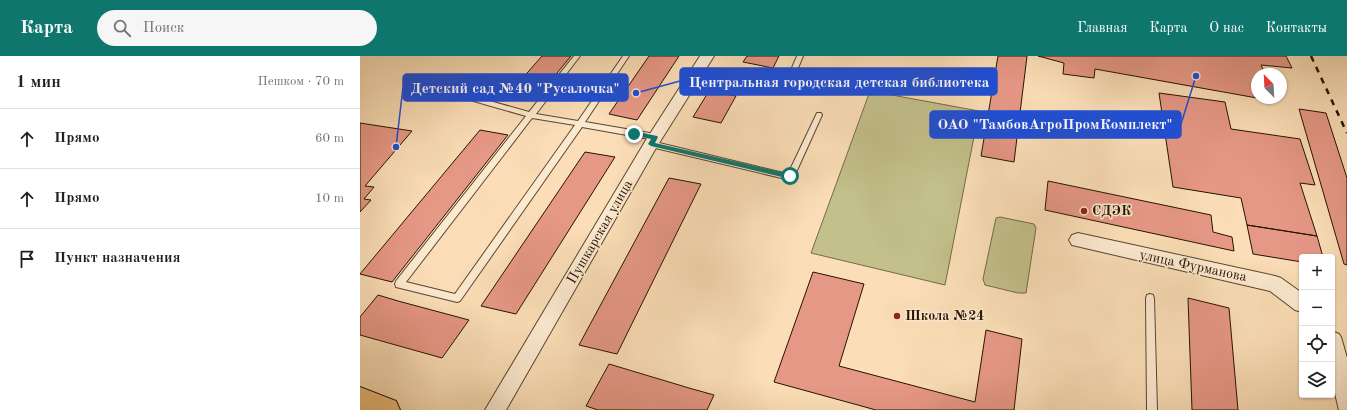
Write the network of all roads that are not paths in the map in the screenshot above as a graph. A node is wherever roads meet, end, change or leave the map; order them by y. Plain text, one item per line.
1 (577, 56) edge
2 (626, 56) edge
3 (707, 56) edge
4 (800, 56) edge
5 (695, 74) junction
6 (465, 96) dead end
7 (530, 115) junction
8 (819, 115) dead end
9 (580, 124) junction
10 (653, 141) junction
11 (1078, 240) dead end
12 (1150, 298) dead end
13 (1299, 302) edge
14 (1335, 347) edge
15 (360, 400) edge
16 (1347, 404) edge
17 (387, 410) edge
18 (495, 410) edge
19 (1152, 410) edge

1 - 7 lane
2 - 9 lane
3 - 5 street, Пушкарская улица
4 - 5 lane
5 - 10 street, Пушкарская улица
6 - 7 lane
7 - 9 lane
7 - 9 lane
8 - 10 lane
9 - 10 lane
10 - 18 street, Пушкарская улица
11 - 13 street, улица Фурманова
12 - 19 lane
14 - 16 street
15 - 17 main road

